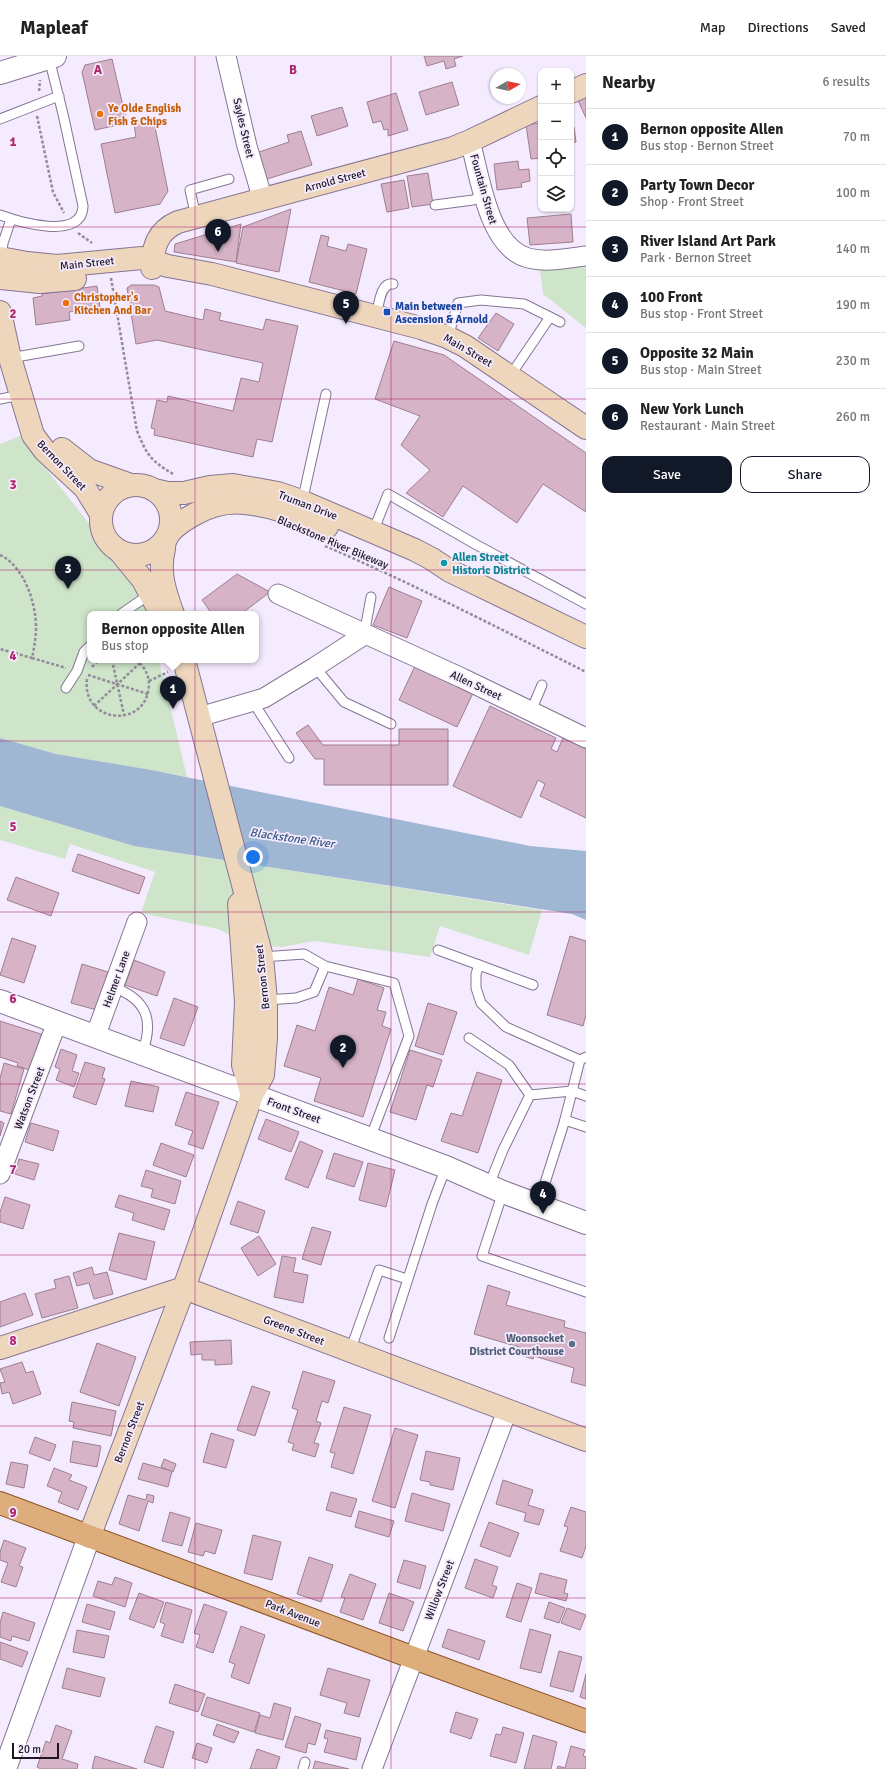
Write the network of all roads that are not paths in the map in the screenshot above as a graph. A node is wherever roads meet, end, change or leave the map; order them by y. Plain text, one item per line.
1 (226, 56) edge
2 (49, 58) edge
3 (0, 73) edge
4 (586, 85) edge
5 (574, 91) edge
6 (59, 96) junction
7 (538, 108) edge
8 (0, 119) edge
9 (470, 142) junction
10 (229, 179) dead end
11 (485, 196) junction
12 (263, 200) junction
13 (435, 205) dead end
14 (0, 215) edge
15 (196, 217) junction
16 (11, 220) junction
17 (586, 256) edge
18 (159, 265) junction
19 (0, 273) edge
20 (393, 284) dead end
21 (0, 312) edge
22 (376, 316) junction
23 (550, 317) junction
24 (560, 322) dead end
25 (448, 337) junction
26 (79, 346) dead end
27 (10, 358) junction
28 (510, 376) junction
29 (326, 394) dead end
30 (16, 403) edge
31 (586, 428) edge
32 (131, 485) junction
33 (154, 490) junction
34 (301, 501) junction
35 (101, 514) junction
36 (373, 532) junction
37 (167, 537) junction
38 (120, 552) junction
39 (450, 571) junction
40 (151, 593) junction
41 (278, 594) dead end
42 (371, 597) dead end
43 (586, 604) edge
44 (125, 611) edge
45 (160, 611) edge
46 (172, 611) edge
47 (364, 634) junction
48 (586, 637) edge
49 (87, 649) edge
50 (185, 663) edge
51 (316, 667) junction
52 (542, 685) dead end
53 (66, 688) dead end
54 (253, 702) junction
55 (531, 711) junction
56 (199, 717) junction
57 (391, 724) dead end
58 (586, 738) edge
59 (289, 758) dead end
60 (137, 922) dead end
61 (254, 947) junction
62 (438, 950) dead end
63 (479, 965) junction
64 (326, 966) junction
65 (533, 985) dead end
66 (113, 987) junction
67 (266, 1000) junction
68 (0, 1001) edge
69 (57, 1022) junction
70 (95, 1037) junction
71 (469, 1038) dead end
72 (142, 1054) junction
73 (583, 1058) edge
74 (572, 1091) junction
75 (252, 1095) junction
76 (530, 1095) junction
77 (586, 1096) edge
78 (565, 1120) junction
79 (586, 1127) edge
80 (370, 1139) junction
81 (446, 1168) junction
82 (0, 1174) edge
83 (496, 1189) junction
84 (538, 1205) junction
85 (586, 1223) edge
86 (407, 1279) junction
87 (184, 1288) junction
88 (586, 1292) edge
89 (388, 1338) dead end
90 (0, 1348) edge
91 (350, 1351) junction
92 (507, 1411) junction
93 (586, 1440) edge
94 (0, 1503) edge
95 (89, 1537) junction
96 (414, 1658) junction
97 (586, 1721) edge
98 (5, 1769) edge
99 (372, 1769) edge

1 - 12 street, Sayles Street
2 - 3 street
2 - 6 lane
4 - 5 main road
6 - 8 lane
6 - 16 lane
7 - 9 main road, Arnold Street
9 - 11 street, Fountain Street
9 - 12 main road, Arnold Street
10 - 15 lane
11 - 13 lane
11 - 17 street, Fountain Street
12 - 15 main road, Arnold Street
14 - 16 lane
15 - 18 main road, Arnold Street
16 - 19 lane
18 - 19 main road, Main Street
18 - 22 main road, Main Street
20 - 22 lane
21 - 27 main road, Bernon Street
22 - 25 main road, Main Street
23 - 24 lane
23 - 25 lane
23 - 28 lane
25 - 28 main road, Main Street
26 - 27 lane
27 - 30 main road, Bernon Street
28 - 31 main road, Main Street
29 - 34 lane
30 - 32 main road, Bernon Street
30 - 35 main road, Bernon Street
32 - 33 main road
32 - 35 main road
33 - 34 main road, Truman Drive
33 - 37 main road
34 - 36 main road, Truman Drive
35 - 38 main road
36 - 39 main road, Truman Drive
36 - 43 lane
37 - 38 main road
37 - 39 main road, Truman Drive
37 - 46 main road
38 - 40 main road
39 - 48 main road, Truman Drive
40 - 44 lane
40 - 45 main road
41 - 47 street, Allen Street
42 - 47 lane
47 - 51 street
47 - 55 street, Allen Street
49 - 53 lane
50 - 56 main road, Bernon Street
51 - 54 street
51 - 57 lane
52 - 55 lane
54 - 56 street
54 - 59 lane
55 - 58 street, Allen Street
56 - 61 main road, Bernon Street
60 - 66 street, Helmer Lane
61 - 64 lane
61 - 67 main road, Bernon Street
61 - 75 main road, Bernon Street
62 - 63 lane
63 - 65 lane
63 - 73 lane
64 - 67 lane
64 - 80 lane
66 - 70 street, Helmer Lane
66 - 72 lane
67 - 75 main road, Bernon Street
68 - 69 street, Front Street
69 - 70 street, Front Street
69 - 82 street, Watson Street
70 - 72 street, Front Street
71 - 76 lane
72 - 75 street, Front Street
73 - 74 lane
74 - 76 lane
74 - 77 lane
74 - 78 lane
75 - 80 street, Front Street
75 - 87 main road, Bernon Street
76 - 83 lane
78 - 79 lane
78 - 84 lane
80 - 81 street, Front Street
81 - 83 street, Front Street
81 - 86 lane
83 - 84 street, Front Street
83 - 88 lane
84 - 85 street, Front Street
86 - 89 lane
86 - 91 lane
87 - 90 main road
87 - 91 main road, Greene Street
87 - 95 main road, Bernon Street
91 - 92 main road, Greene Street
92 - 93 main road, Greene Street
92 - 96 street, Willow Street
94 - 95 main road, Park Avenue
95 - 96 main road, Park Avenue
95 - 98 street, Bernon Street
96 - 97 main road, Park Avenue
96 - 99 street, Willow Street

